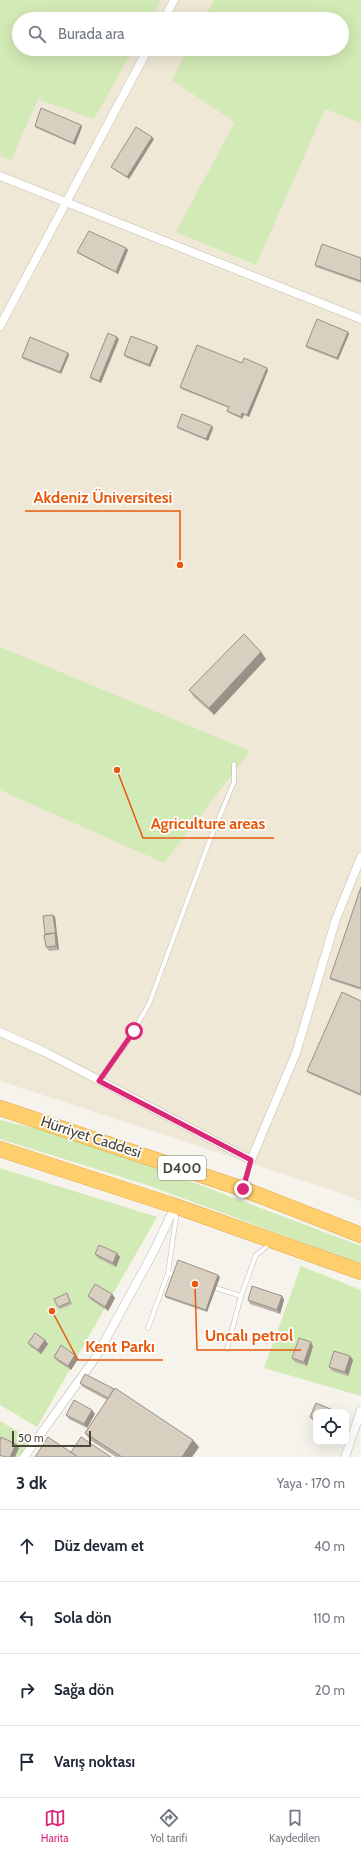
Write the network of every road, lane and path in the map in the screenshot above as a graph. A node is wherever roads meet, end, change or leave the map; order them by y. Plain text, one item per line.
1 (174, 0) edge
2 (168, 12) edge
3 (144, 56) edge
4 (0, 176) edge
5 (66, 203) junction
6 (361, 319) edge
7 (0, 326) edge
8 (234, 764) dead end
9 (361, 857) edge
10 (0, 1032) edge
11 (99, 1081) junction
12 (0, 1108) edge
13 (0, 1149) edge
14 (251, 1160) junction
15 (243, 1189) junction
16 (175, 1206) junction
17 (361, 1235) edge
18 (273, 1241) junction
19 (361, 1272) edge
20 (168, 1273) junction
21 (175, 1275) edge
22 (216, 1288) edge
23 (241, 1296) junction
24 (148, 1328) dead end
25 (227, 1350) dead end
26 (361, 1410) edge
27 (24, 1457) edge
28 (345, 1457) edge

1 - 2 street
3 - 5 street
4 - 5 street
5 - 6 street
5 - 7 street
8 - 11 lane
9 - 14 street
10 - 11 street
11 - 14 street
12 - 15 highway, Hürriyet Caddesi / D400
13 - 16 highway
14 - 15 lane
15 - 17 highway, Hürriyet Caddesi / D400
16 - 18 highway
16 - 20 lane
16 - 27 street
18 - 19 highway
18 - 23 lane
20 - 21 lane
20 - 24 lane
22 - 23 lane
23 - 25 lane
26 - 28 street

